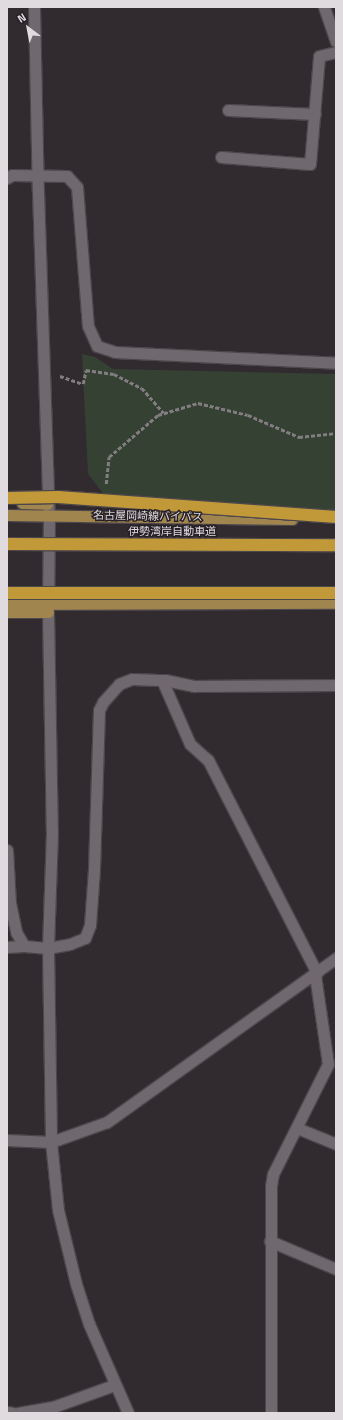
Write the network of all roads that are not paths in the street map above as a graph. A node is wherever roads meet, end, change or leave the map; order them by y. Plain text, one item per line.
1 (34, 7) edge
2 (324, 7) edge
3 (336, 41) edge
4 (336, 52) edge
5 (228, 110) dead end
6 (315, 114) junction
7 (221, 156) dead end
8 (36, 175) junction
9 (7, 178) edge
10 (336, 363) edge
11 (7, 498) edge
12 (7, 503) edge
13 (47, 504) junction
14 (7, 515) edge
15 (49, 515) junction
16 (336, 517) edge
17 (336, 520) edge
18 (7, 544) edge
19 (336, 545) edge
20 (7, 592) edge
21 (336, 593) edge
22 (336, 603) edge
23 (7, 604) edge
24 (49, 608) junction
25 (7, 612) edge
26 (162, 680) junction
27 (336, 685) edge
28 (7, 850) edge
29 (24, 946) junction
30 (7, 947) edge
31 (48, 948) junction
32 (336, 958) edge
33 (316, 974) junction
34 (330, 1054) edge
35 (297, 1128) junction
36 (7, 1140) edge
37 (51, 1142) junction
38 (336, 1144) edge
39 (270, 1240) junction
40 (336, 1269) edge
41 (114, 1385) junction
42 (7, 1412) edge
43 (13, 1413) edge
44 (18, 1413) edge
45 (128, 1413) edge
46 (271, 1413) edge

1 - 8 street
2 - 3 street
4 - 6 street
5 - 6 street
6 - 7 street
8 - 9 street
8 - 10 street
8 - 13 street
11 - 16 highway, bridge
12 - 13 main road
13 - 15 street
14 - 15 main road, 名古屋岡崎線バイパス
15 - 17 main road, 名古屋岡崎線バイパス
15 - 24 street
18 - 19 highway, 伊勢湾岸自動車道, bridge
20 - 21 highway, bridge
22 - 24 main road
23 - 24 main road
24 - 25 main road
24 - 31 street
26 - 27 street
26 - 31 street
26 - 33 street
28 - 29 street
29 - 30 street
29 - 31 street
31 - 37 street
32 - 33 street
33 - 34 street
33 - 37 street
34 - 35 street
35 - 38 street
35 - 39 street
36 - 37 street
37 - 41 street
39 - 40 street
39 - 46 street
41 - 44 street
41 - 45 street
42 - 43 street

